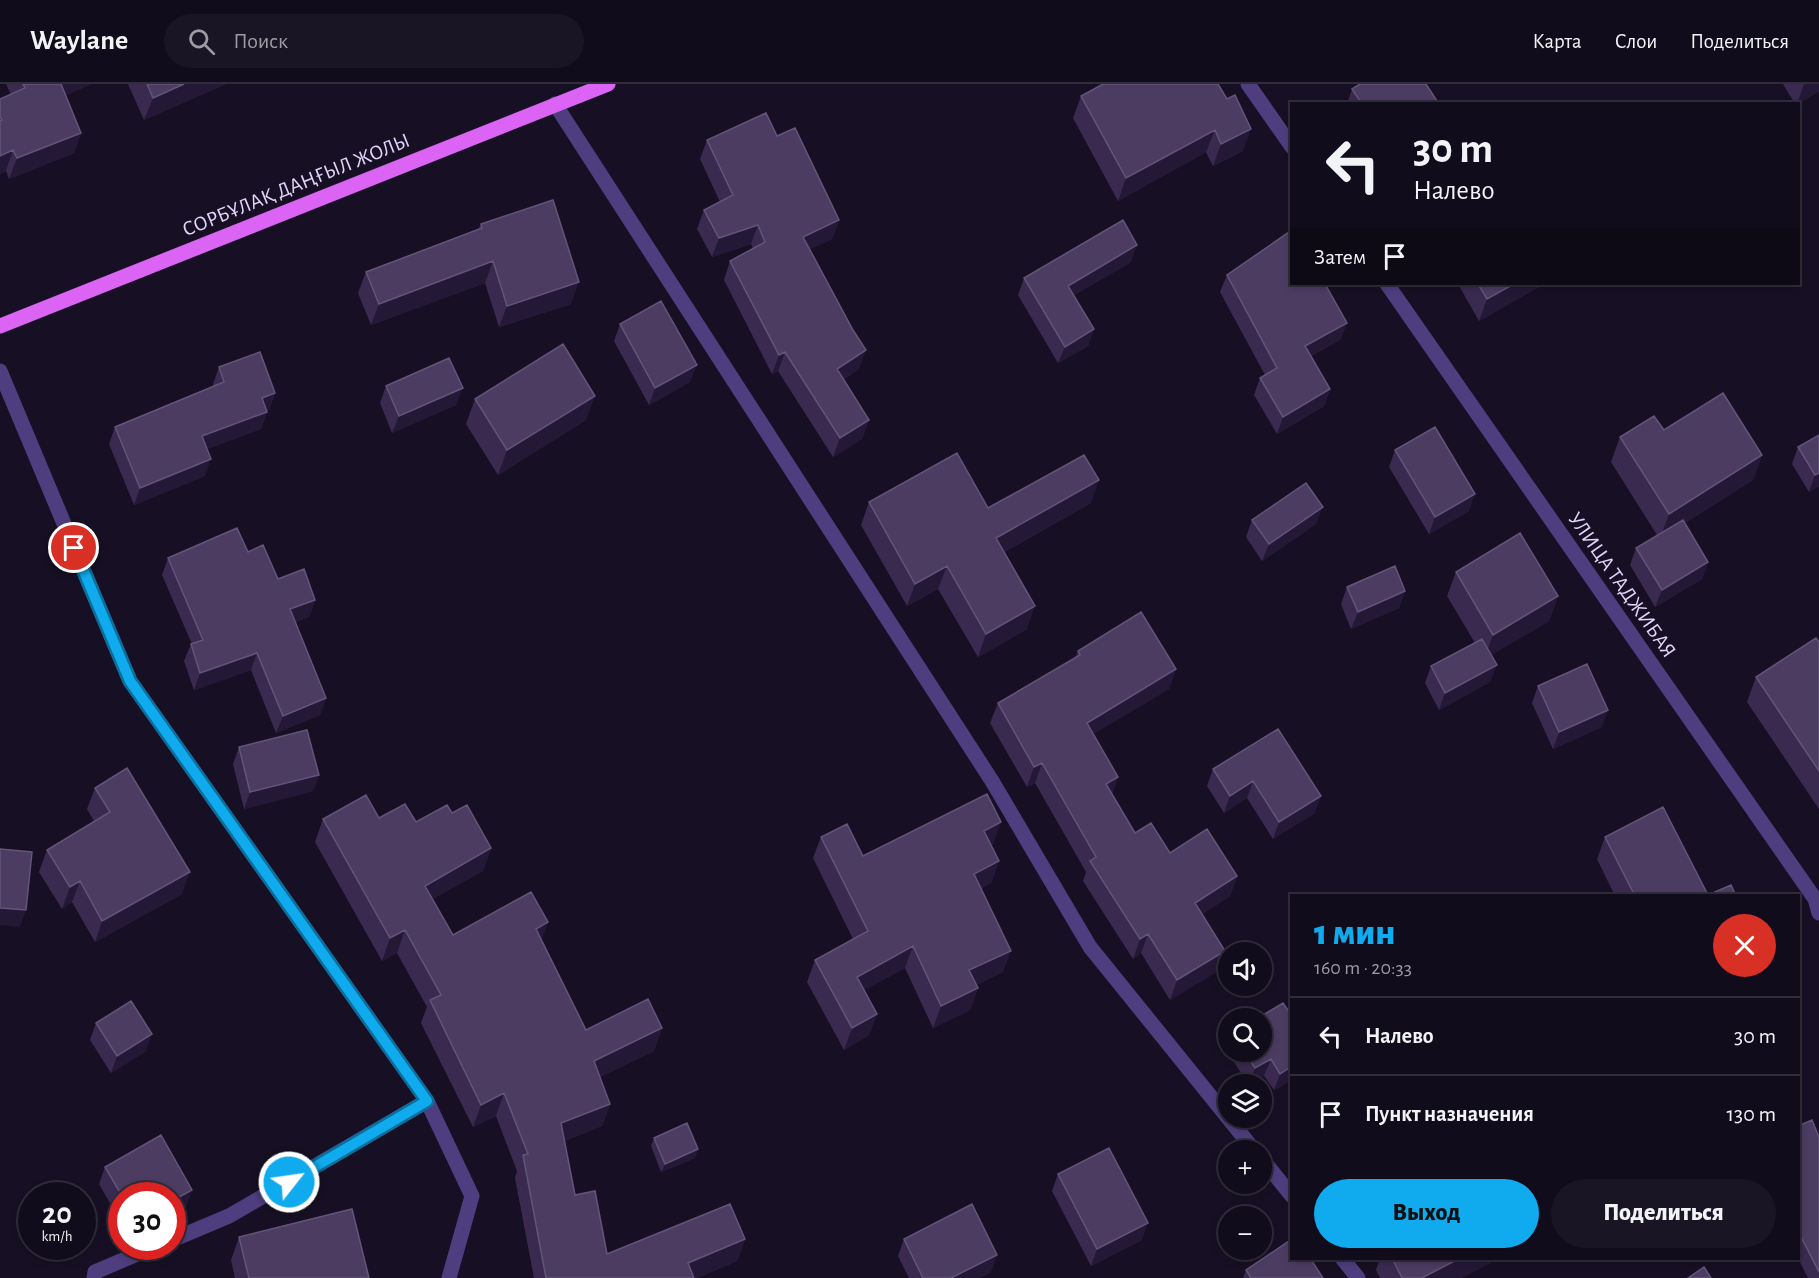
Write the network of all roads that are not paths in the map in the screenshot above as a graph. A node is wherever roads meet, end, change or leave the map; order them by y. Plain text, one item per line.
1 (608, 84) edge
2 (1248, 84) edge
3 (555, 104) junction
4 (1290, 144) edge
5 (1388, 285) edge
6 (0, 326) edge
7 (0, 371) edge
8 (1819, 913) edge
9 (427, 1101) junction
10 (1246, 1140) edge
11 (1272, 1171) edge
12 (1290, 1194) edge
13 (186, 1234) edge
14 (123, 1260) edge
15 (1344, 1260) edge
16 (94, 1278) edge
17 (449, 1278) edge
18 (1358, 1278) edge

1 - 3 main road, СОРБҰЛАҚ ДАҢҒЫЛ ЖОЛЫ
2 - 4 street
3 - 6 main road, СОРБҰЛАҚ ДАҢҒЫЛ ЖОЛЫ
3 - 10 street
5 - 8 street, УЛИЦА ТАДЖИБАЯ
7 - 9 street
9 - 13 street
9 - 17 street
11 - 12 street
14 - 16 street
15 - 18 street

